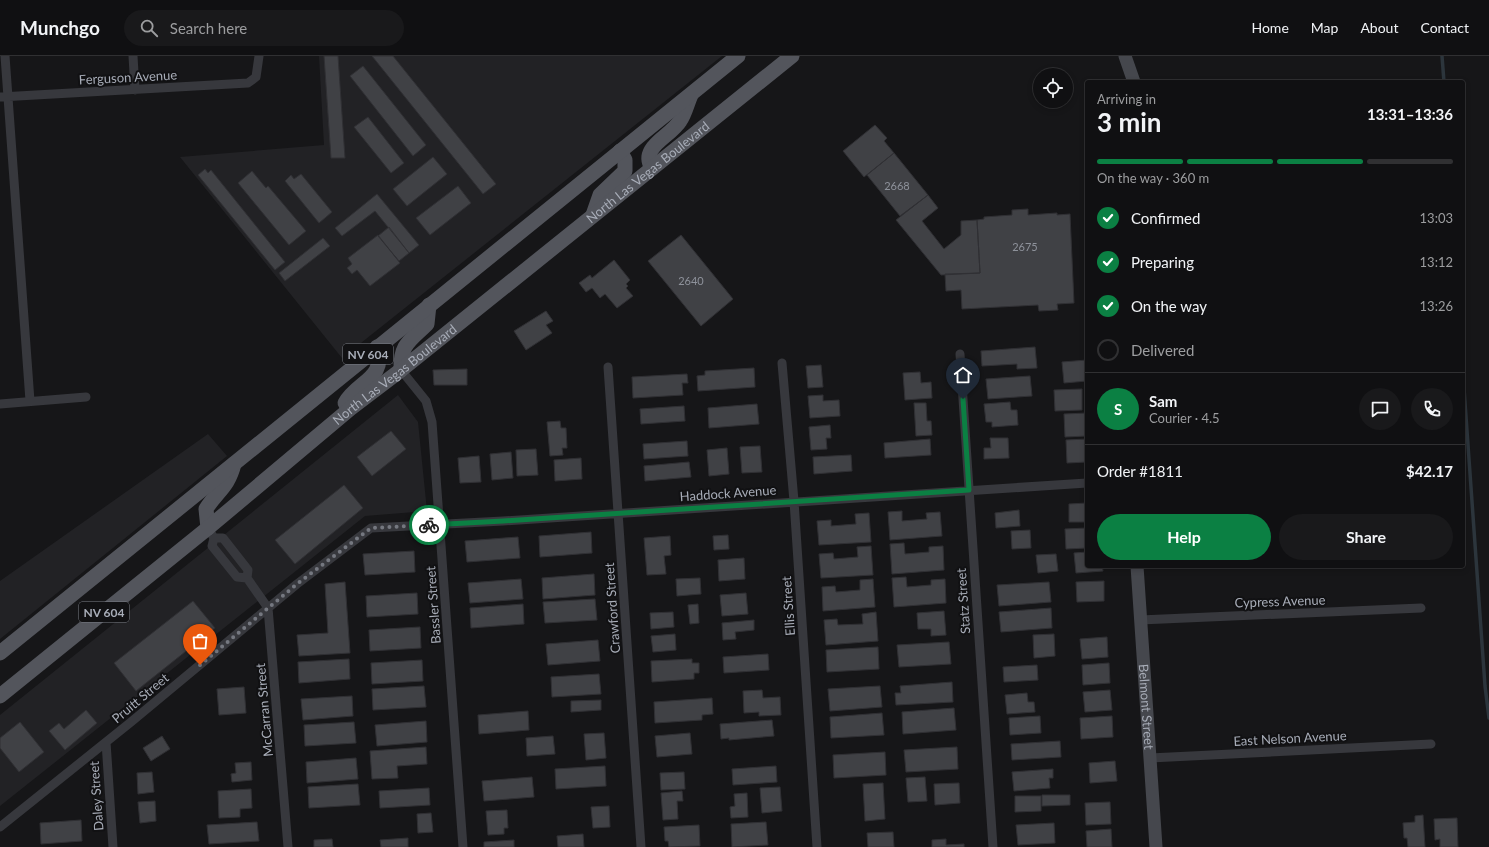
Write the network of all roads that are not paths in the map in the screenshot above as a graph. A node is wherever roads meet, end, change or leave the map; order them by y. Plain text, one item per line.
1 (5, 56) edge
2 (133, 56) edge
3 (259, 56) edge
4 (738, 56) edge
5 (792, 56) edge
6 (1125, 56) edge
7 (1133, 80) edge
8 (135, 90) junction
9 (692, 93) junction
10 (4, 97) edge
11 (620, 151) junction
12 (652, 168) junction
13 (592, 216) junction
14 (429, 305) junction
15 (377, 347) junction
16 (960, 354) dead end
17 (782, 363) dead end
18 (608, 368) dead end
19 (401, 370) junction
20 (86, 397) dead end
21 (30, 402) junction
22 (0, 404) edge
23 (342, 415) junction
24 (234, 463) junction
25 (1085, 483) edge
26 (969, 490) junction
27 (794, 501) junction
28 (618, 513) junction
29 (440, 524) junction
30 (371, 528) joint
31 (211, 533) junction
32 (1137, 568) edge
33 (247, 578) junction
34 (268, 608) junction
35 (1421, 608) dead end
36 (1140, 620) junction
37 (0, 653) edge
38 (0, 696) edge
39 (106, 742) junction
40 (1431, 744) dead end
41 (1150, 758) junction
42 (0, 827) edge
43 (113, 847) edge
44 (288, 847) edge
45 (463, 847) edge
46 (641, 847) edge
47 (817, 847) edge
48 (993, 847) edge
49 (1156, 847) edge

1 - 10 street
2 - 8 street
3 - 8 street, Ferguson Avenue
4 - 9 main road, NV 604
5 - 12 main road, North Las Vegas Boulevard / NV 604
6 - 7 street
8 - 10 street, Ferguson Avenue
9 - 11 main road, NV 604
9 - 12 main road
10 - 21 street
11 - 13 main road
11 - 14 main road, NV 604
12 - 13 main road, North Las Vegas Boulevard / NV 604
13 - 19 main road, North Las Vegas Boulevard / NV 604
14 - 15 main road, NV 604
14 - 19 main road
15 - 23 main road
15 - 24 main road, NV 604
16 - 26 street, Statz Street
17 - 27 street, Ellis Street
18 - 28 street, Crawford Street
19 - 23 main road, North Las Vegas Boulevard / NV 604
19 - 29 street, Bassler Street
20 - 21 street
21 - 22 street
23 - 31 main road, North Las Vegas Boulevard / NV 604
24 - 31 main road
24 - 37 main road, NV 604
25 - 26 street, Haddock Avenue
26 - 27 street, Haddock Avenue
26 - 48 street, Statz Street
27 - 28 street, Haddock Avenue
27 - 47 street, Ellis Street
28 - 29 street, Haddock Avenue
28 - 46 street, Crawford Street
29 - 30 street, Haddock Avenue
29 - 45 street, Bassler Street
30 - 34 street, Pruitt Street
31 - 33 street
31 - 33 street
31 - 38 main road, North Las Vegas Boulevard / NV 604
32 - 36 street, Belmont Street
33 - 34 street
34 - 39 street, Pruitt Street
34 - 44 street, McCarran Street
35 - 36 street, Cypress Avenue
36 - 41 street, Belmont Street
39 - 42 street, Pruitt Street
39 - 43 street, Daley Street
40 - 41 street, East Nelson Avenue
41 - 49 street, Belmont Street

